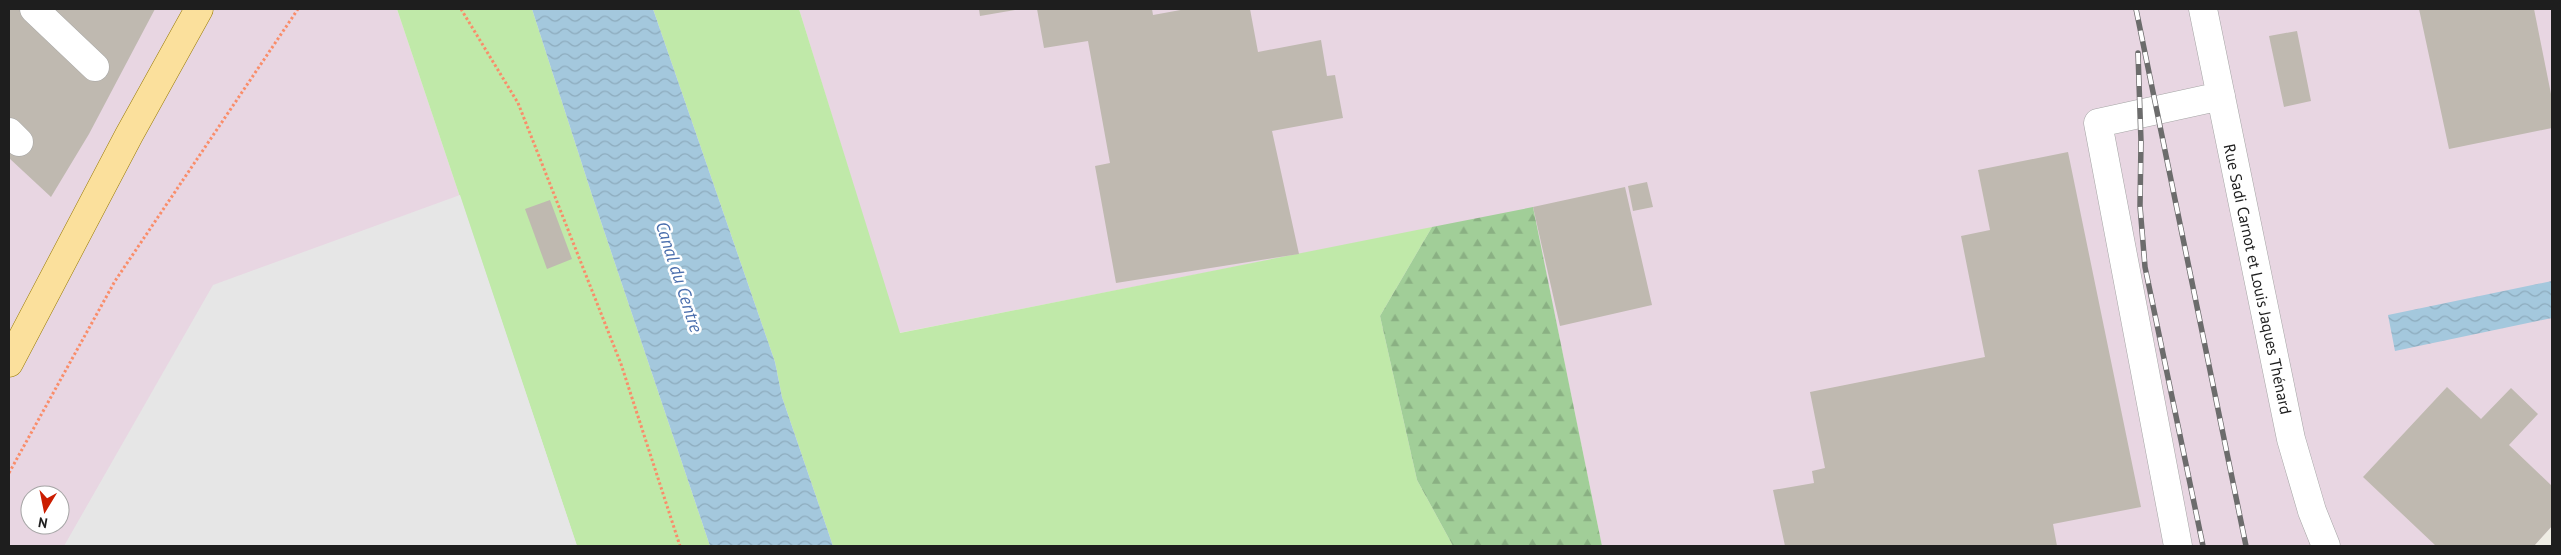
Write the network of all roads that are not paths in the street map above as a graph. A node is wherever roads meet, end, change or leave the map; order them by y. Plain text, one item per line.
1 (34, 9) edge
2 (199, 9) edge
3 (2203, 9) edge
4 (95, 67) dead end
5 (2221, 96) junction
6 (9, 363) edge
7 (2178, 546) edge
8 (2326, 546) edge

1 - 4 street
2 - 6 main road
3 - 5 street, Rue Sadi Carnot et Louis Jaques Thénard
5 - 7 street
5 - 8 street, Rue Sadi Carnot et Louis Jaques Thénard

